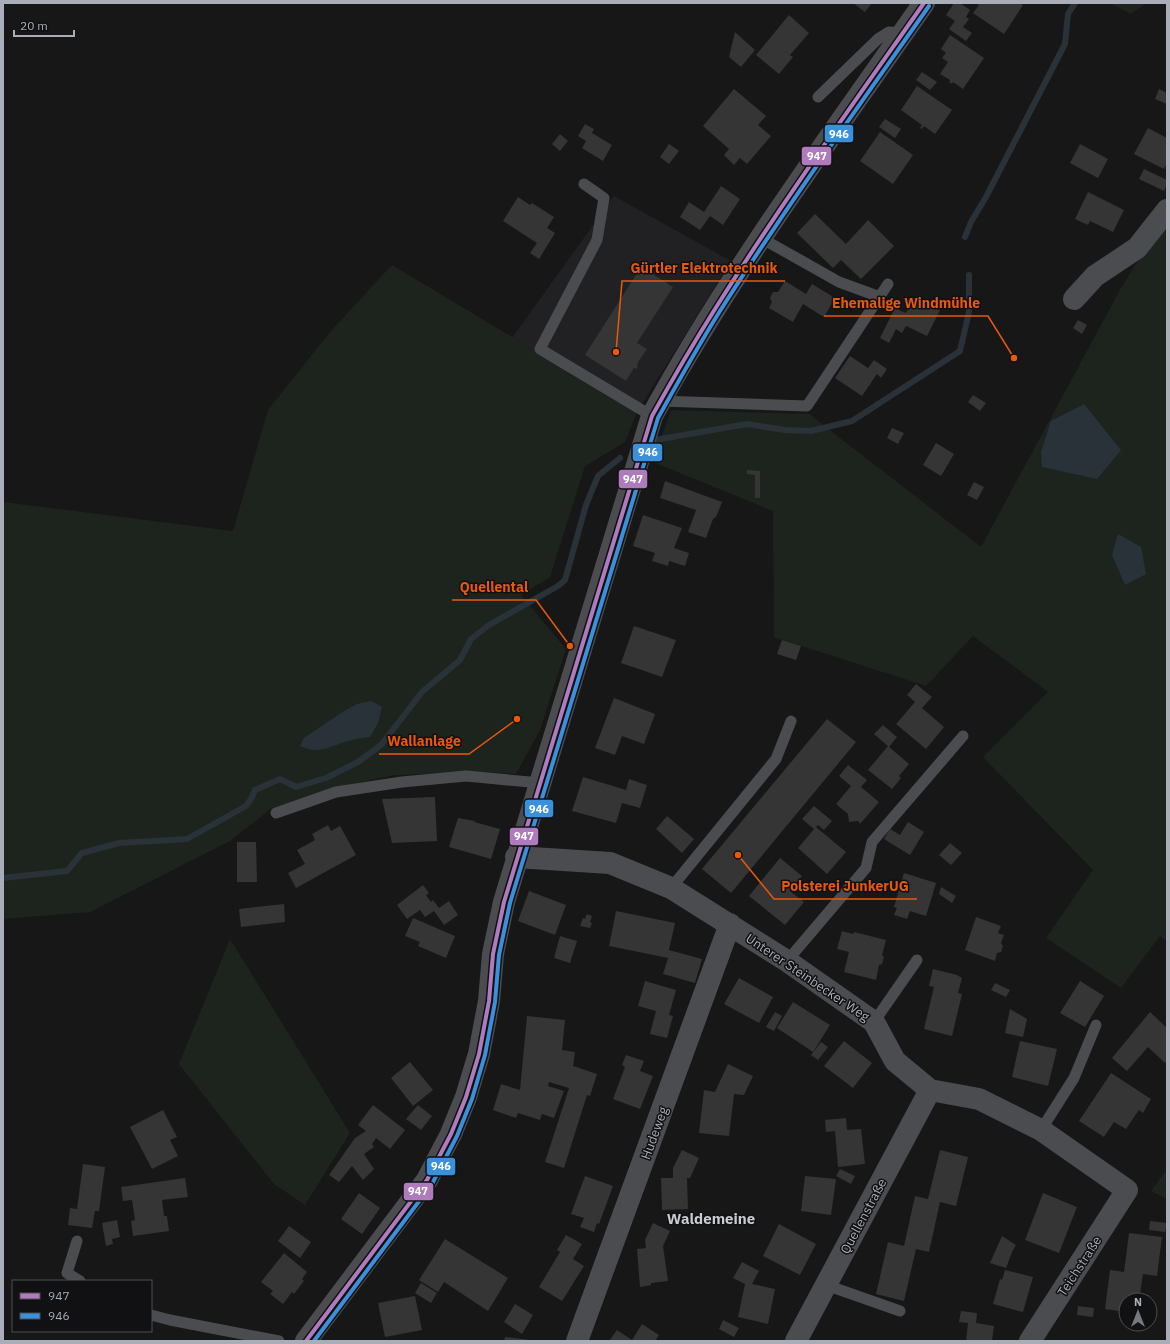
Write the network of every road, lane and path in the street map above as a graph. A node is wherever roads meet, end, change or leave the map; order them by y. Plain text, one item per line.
1 (924, 3) edge
2 (903, 33) junction
3 (818, 97) dead end
4 (584, 184) dead end
5 (1167, 210) edge
6 (761, 238) junction
7 (888, 284) dead end
8 (880, 297) junction
9 (1074, 299) dead end
10 (656, 409) junction
11 (790, 721) dead end
12 (963, 736) dead end
13 (541, 783) junction
14 (276, 813) dead end
15 (516, 857) junction
16 (671, 888) junction
17 (730, 924) junction
18 (917, 960) dead end
19 (787, 961) junction
20 (874, 1022) junction
21 (1096, 1025) dead end
22 (930, 1090) junction
23 (1041, 1130) junction
24 (1127, 1190) joint
25 (77, 1241) dead end
26 (78, 1280) edge
27 (826, 1285) junction
28 (900, 1311) dead end
29 (152, 1315) edge
30 (316, 1338) edge
31 (279, 1341) edge
32 (577, 1341) edge
33 (796, 1341) edge
34 (1030, 1341) edge

1 - 2 street
2 - 3 lane
2 - 6 street
4 - 10 lane
5 - 9 street
6 - 8 lane
6 - 10 street
7 - 8 lane
8 - 10 lane
10 - 13 street
11 - 16 lane
12 - 19 lane
13 - 14 lane
13 - 15 street
15 - 16 street, Unterer Steinbecker Weg
15 - 30 street
16 - 17 street, Unterer Steinbecker Weg
17 - 19 street, Unterer Steinbecker Weg
17 - 32 street, Hudeweg
18 - 20 lane
19 - 20 street, Unterer Steinbecker Weg
20 - 22 street, Unterer Steinbecker Weg
21 - 23 lane
22 - 23 street, Unterer Steinbecker Weg
22 - 27 street, Quellenstraße
23 - 24 street, Unterer Steinbecker Weg
24 - 34 street, Teichstraße
25 - 26 lane
27 - 28 lane
27 - 33 street, Quellenstraße
29 - 31 lane

